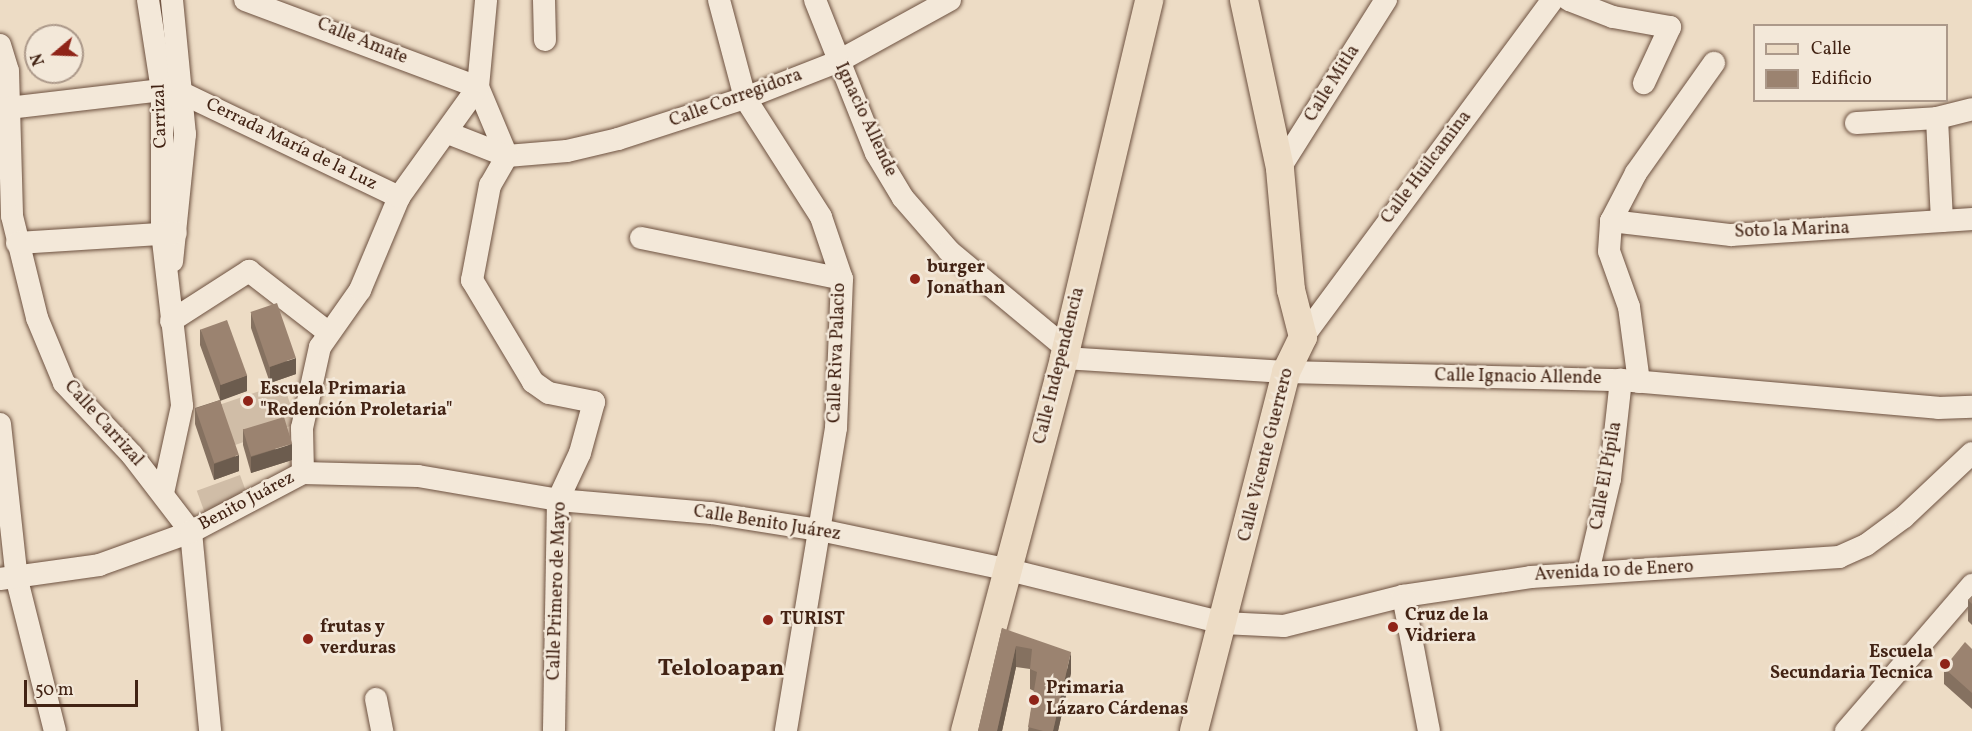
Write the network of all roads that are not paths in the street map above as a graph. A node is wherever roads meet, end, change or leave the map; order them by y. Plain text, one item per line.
1 (148, 0) edge
2 (172, 0) edge
3 (245, 0) edge
4 (486, 0) edge
5 (544, 0) edge
6 (719, 0) edge
7 (815, 0) edge
8 (950, 0) edge
9 (1149, 0) edge
10 (1244, 0) edge
11 (1386, 0) edge
12 (1552, 0) edge
13 (1569, 0) edge
14 (545, 40) dead end
15 (0, 45) edge
16 (837, 62) junction
17 (1714, 63) dead end
18 (1644, 83) dead end
19 (478, 87) junction
20 (172, 92) junction
21 (745, 98) junction
22 (5, 109) edge
23 (1972, 109) edge
24 (1937, 118) junction
25 (1856, 123) dead end
26 (448, 133) junction
27 (507, 156) junction
28 (1280, 168) junction
29 (399, 197) junction
30 (6, 215) edge
31 (1972, 219) edge
32 (1611, 221) junction
33 (1942, 221) junction
34 (170, 232) junction
35 (640, 238) dead end
36 (18, 243) junction
37 (842, 279) junction
38 (171, 321) junction
39 (329, 333) junction
40 (1303, 337) junction
41 (1065, 353) junction
42 (1286, 372) junction
43 (1630, 381) junction
44 (1972, 406) edge
45 (0, 424) edge
46 (1972, 453) edge
47 (303, 473) junction
48 (1962, 481) edge
49 (163, 492) junction
50 (558, 500) junction
51 (820, 530) junction
52 (191, 532) junction
53 (1005, 569) junction
54 (1588, 572) junction
55 (8, 579) edge
56 (1972, 585) edge
57 (1403, 596) junction
58 (1224, 623) junction
59 (376, 699) dead end
60 (55, 731) edge
61 (210, 731) edge
62 (382, 731) edge
63 (554, 731) edge
64 (786, 731) edge
65 (965, 731) edge
66 (1194, 731) edge
67 (1429, 731) edge
68 (1846, 731) edge

1 - 20 street, Carrizal
2 - 20 street
3 - 19 street, Calle Amate
4 - 19 street
5 - 14 street
6 - 21 street, Calle Riva Palacio
7 - 16 street, Ignacio Allende
8 - 16 street, Calle Corregidora
9 - 41 main road, Calle Independencia
10 - 28 main road
11 - 28 street, Calle Mitla
12 - 40 street, Calle Huilcamina
13 - 18 street
15 - 22 street, Calle Carrizal
16 - 21 street, Calle Corregidora
16 - 41 street, Ignacio Allende
17 - 32 street
19 - 26 street
19 - 27 street
20 - 22 street
20 - 29 street, Cerrada María de la Luz
20 - 34 street
21 - 27 street, Calle Corregidora
21 - 37 street, Calle Riva Palacio
22 - 30 street, Calle Carrizal
23 - 24 street
24 - 25 street
24 - 33 street
26 - 27 street
26 - 29 street
27 - 50 street, Calle Primero de Mayo
28 - 40 main road
29 - 39 street
30 - 36 street, Calle Carrizal
31 - 33 street, Soto la Marina
32 - 33 street, Soto la Marina
32 - 43 street, Calle El Pípila
34 - 36 street
34 - 38 street
35 - 37 street
36 - 49 street, Calle Carrizal
37 - 51 street, Calle Riva Palacio
38 - 39 street
38 - 49 street
39 - 47 street
40 - 42 main road, Calle Vicente Guerrero
41 - 42 street, Calle Ignacio Allende
41 - 53 main road, Calle Independencia
42 - 43 street, Calle Ignacio Allende
42 - 58 main road, Calle Vicente Guerrero
43 - 44 street, Calle Ignacio Allende
43 - 54 street, Calle El Pípila
45 - 55 street
46 - 48 street, Avenida 10 de Enero
47 - 50 street, Calle Benito Juárez
47 - 52 street, Benito Juárez
48 - 54 street, Avenida 10 de Enero
49 - 52 street, Calle Carrizal
50 - 51 street, Calle Benito Juárez
50 - 63 street, Calle Primero de Mayo
51 - 53 street, Calle Benito Juárez
51 - 64 street, Calle Riva Palacio
52 - 55 street, Benito Juárez
52 - 61 street, Calle Carrizal
53 - 58 street, Calle Benito Juárez
53 - 65 main road, Calle Independencia
54 - 57 street, Avenida 10 de Enero
55 - 60 street
56 - 68 street
57 - 58 street, Avenida 10 de Enero
57 - 67 street
58 - 66 main road, Calle Vicente Guerrero
59 - 62 street

